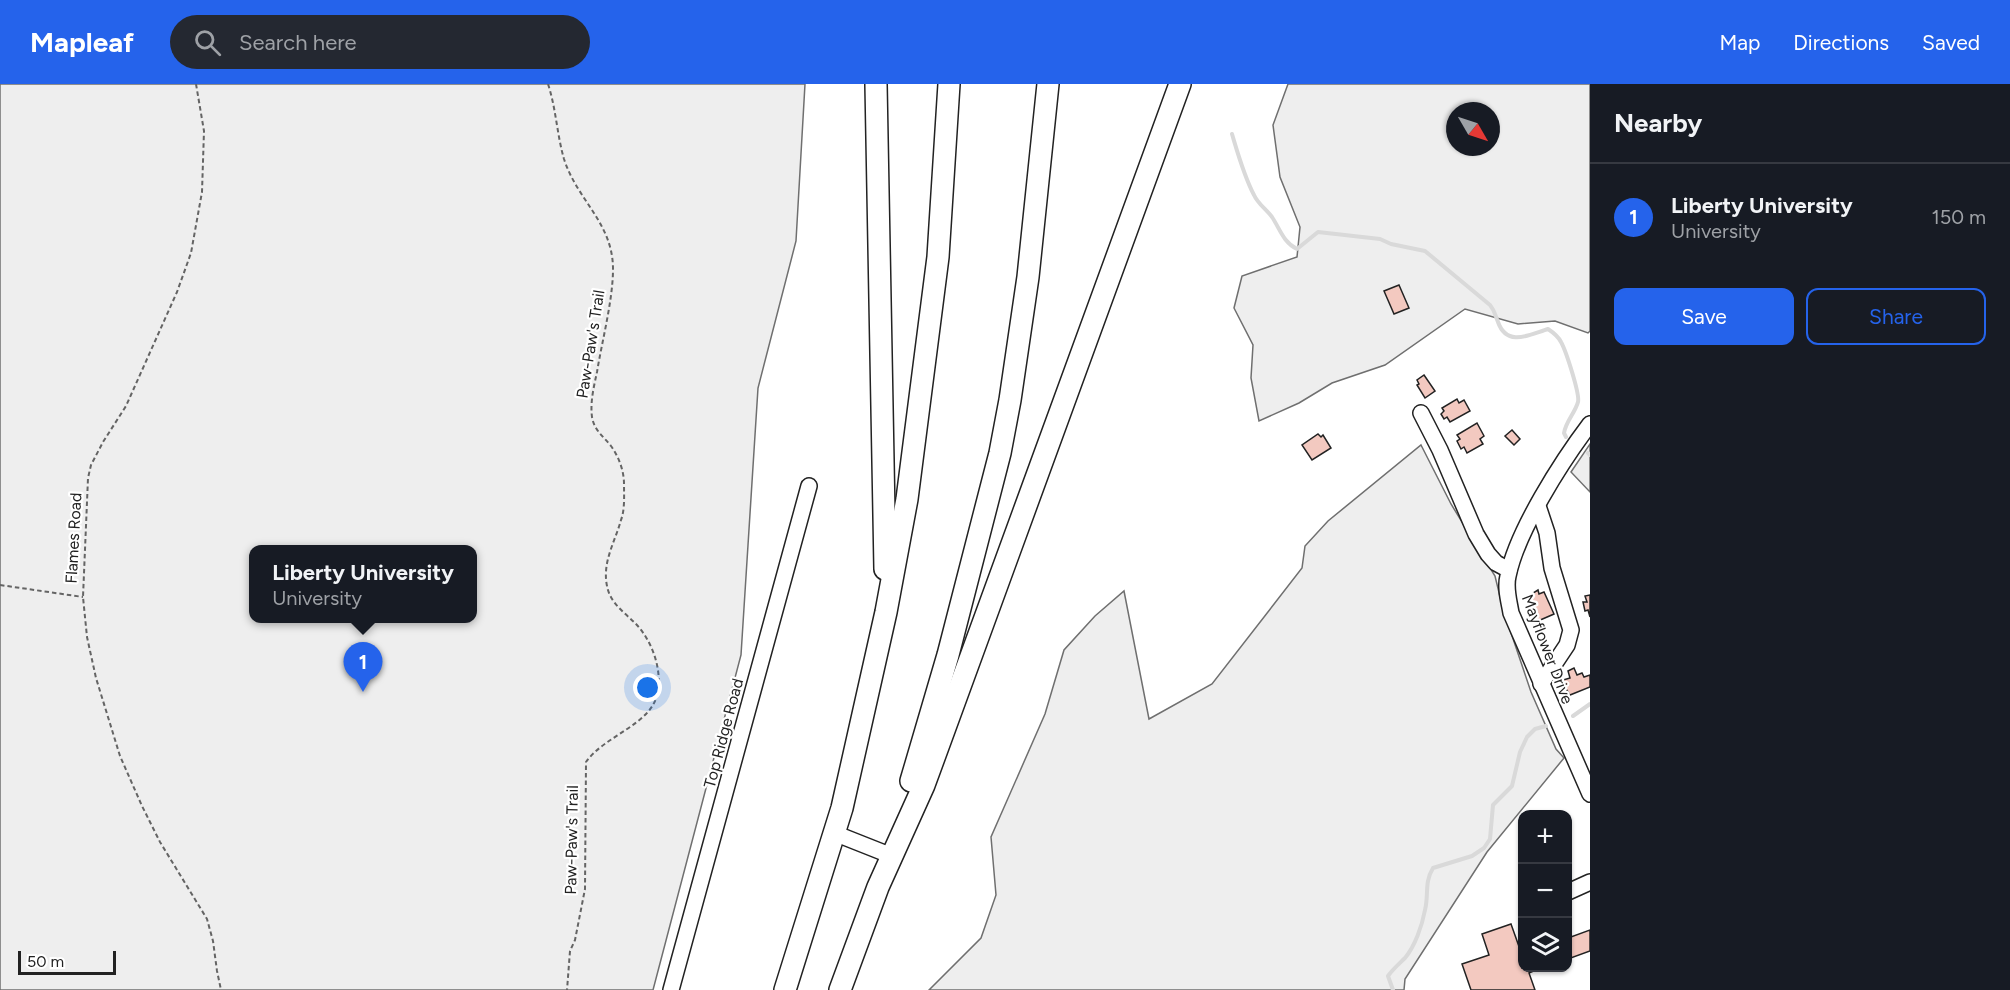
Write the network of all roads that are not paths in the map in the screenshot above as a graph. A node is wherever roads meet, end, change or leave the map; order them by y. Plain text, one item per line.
1 (876, 84) edge
2 (949, 84) edge
3 (1048, 84) edge
4 (1180, 84) edge
5 (1421, 413) dead end
6 (1590, 424) edge
7 (808, 486) dead end
8 (1538, 506) junction
9 (1509, 570) junction
10 (886, 612) junction
11 (1541, 684) junction
12 (1590, 794) edge
13 (834, 834) junction
14 (887, 854) junction
15 (1590, 882) edge
16 (878, 887) junction
17 (1572, 890) edge
18 (671, 990) edge
19 (785, 990) edge
20 (840, 990) edge

1 - 10 highway
2 - 10 highway
3 - 14 highway
4 - 16 highway
5 - 9 street
6 - 8 street, Mayflower Drive
7 - 18 street, Top Ridge Road
8 - 9 street, Mayflower Drive
8 - 11 street
9 - 11 street, Mayflower Drive
10 - 13 highway
11 - 12 street, Mayflower Drive
13 - 14 street
13 - 19 highway
14 - 16 highway
15 - 17 street
16 - 20 highway

